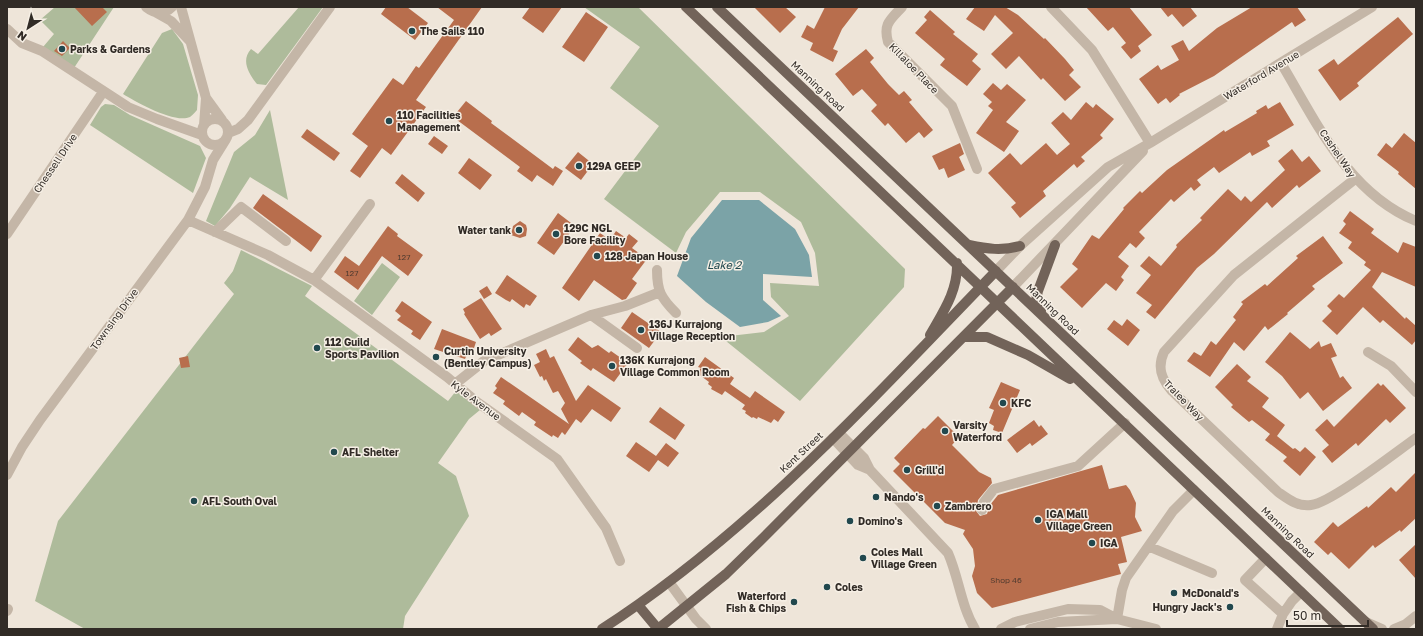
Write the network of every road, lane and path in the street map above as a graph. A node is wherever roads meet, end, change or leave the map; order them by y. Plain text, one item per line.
1 (146, 7) edge
2 (172, 7) edge
3 (181, 7) edge
4 (330, 7) edge
5 (686, 7) edge
6 (717, 7) edge
7 (902, 7) edge
8 (1051, 7) edge
9 (1372, 7) edge
10 (155, 12) junction
11 (7, 29) edge
12 (192, 43) junction
13 (1281, 63) junction
14 (103, 92) junction
15 (206, 98) junction
16 (222, 120) junction
17 (205, 134) junction
18 (227, 136) junction
19 (1150, 143) junction
20 (213, 160) junction
21 (977, 169) dead end
22 (1355, 179) junction
23 (370, 204) dead end
24 (188, 220) junction
25 (1416, 221) edge
26 (215, 232) junction
27 (7, 234) edge
28 (286, 241) dead end
29 (967, 244) junction
30 (1054, 245) junction
31 (1020, 246) junction
32 (957, 263) junction
33 (657, 270) dead end
34 (996, 271) junction
35 (314, 280) junction
36 (981, 286) junction
37 (1013, 287) junction
38 (660, 292) junction
39 (998, 303) junction
40 (676, 313) dead end
41 (591, 315) junction
42 (1043, 315) junction
43 (965, 337) junction
44 (637, 348) dead end
45 (923, 349) junction
46 (1368, 352) dead end
47 (455, 384) junction
48 (1082, 385) junction
49 (1416, 392) edge
50 (1124, 423) junction
51 (836, 436) junction
52 (1416, 438) edge
53 (851, 451) junction
54 (7, 475) edge
55 (1194, 490) junction
56 (982, 510) dead end
57 (1150, 547) junction
58 (1266, 558) junction
59 (620, 561) dead end
60 (1212, 573) dead end
61 (669, 582) junction
62 (1301, 592) junction
63 (638, 605) junction
64 (687, 607) junction
65 (1283, 614) junction
66 (1416, 616) edge
67 (1117, 619) junction
68 (1369, 626) edge
69 (602, 629) edge
70 (658, 629) edge
71 (706, 629) edge
72 (975, 629) edge
73 (1001, 629) edge
74 (1030, 629) edge
75 (1156, 629) edge
76 (1277, 629) edge
77 (1340, 629) edge
78 (1382, 629) edge
79 (1394, 629) edge

1 - 10 street
2 - 10 street
3 - 12 street
4 - 18 street
5 - 32 main road
6 - 29 main road, Manning Road
7 - 21 street, Killaloe Place
8 - 19 street
9 - 13 street, Waterford Avenue
10 - 12 street
11 - 14 street
12 - 15 street
13 - 19 street, Waterford Avenue
13 - 22 street, Cashel Way
14 - 17 street
14 - 27 street, Chessell Drive
15 - 16 street
15 - 17 street
16 - 17 street
16 - 18 street
17 - 18 street
17 - 20 street
18 - 20 street, Townsing Drive
19 - 30 street, Waterford Avenue
19 - 31 street, Waterford Avenue
20 - 24 street, Townsing Drive
22 - 25 street, Cashel Way
22 - 52 street, Tralee Way
23 - 35 street
24 - 26 street, Kyle Avenue
24 - 54 street, Townsing Drive
26 - 28 street
26 - 35 street, Kyle Avenue
29 - 31 main road
29 - 34 main road, Manning Road
30 - 37 street, Waterford Avenue
30 - 42 main road
31 - 34 street, Waterford Avenue
32 - 36 main road
32 - 45 main road
33 - 38 street
34 - 36 main road, Kent Street
34 - 37 main road, Manning Road
35 - 47 street, Kyle Avenue
36 - 39 main road
36 - 45 main road, Kent Street
37 - 39 main road
37 - 42 main road, Manning Road
38 - 40 street
38 - 41 street
39 - 43 main road
39 - 48 main road
41 - 44 street
41 - 47 street
42 - 68 main road, Manning Road
43 - 48 main road
43 - 53 main road
45 - 51 main road, Kent Street
46 - 49 street
47 - 59 street, Kyle Avenue
48 - 50 main road
50 - 55 main road
50 - 56 street
51 - 53 street
51 - 61 main road, Kent Street
53 - 64 main road
53 - 72 street
55 - 57 street
55 - 58 main road
57 - 60 street
57 - 67 street
58 - 62 main road
58 - 65 street
61 - 63 main road, Kent Street
61 - 64 street
62 - 65 street
62 - 77 main road
63 - 69 main road, Kent Street
63 - 70 main road
64 - 70 main road
64 - 71 street
65 - 76 street
66 - 79 street
67 - 73 street
67 - 74 street
67 - 75 street
68 - 78 street

